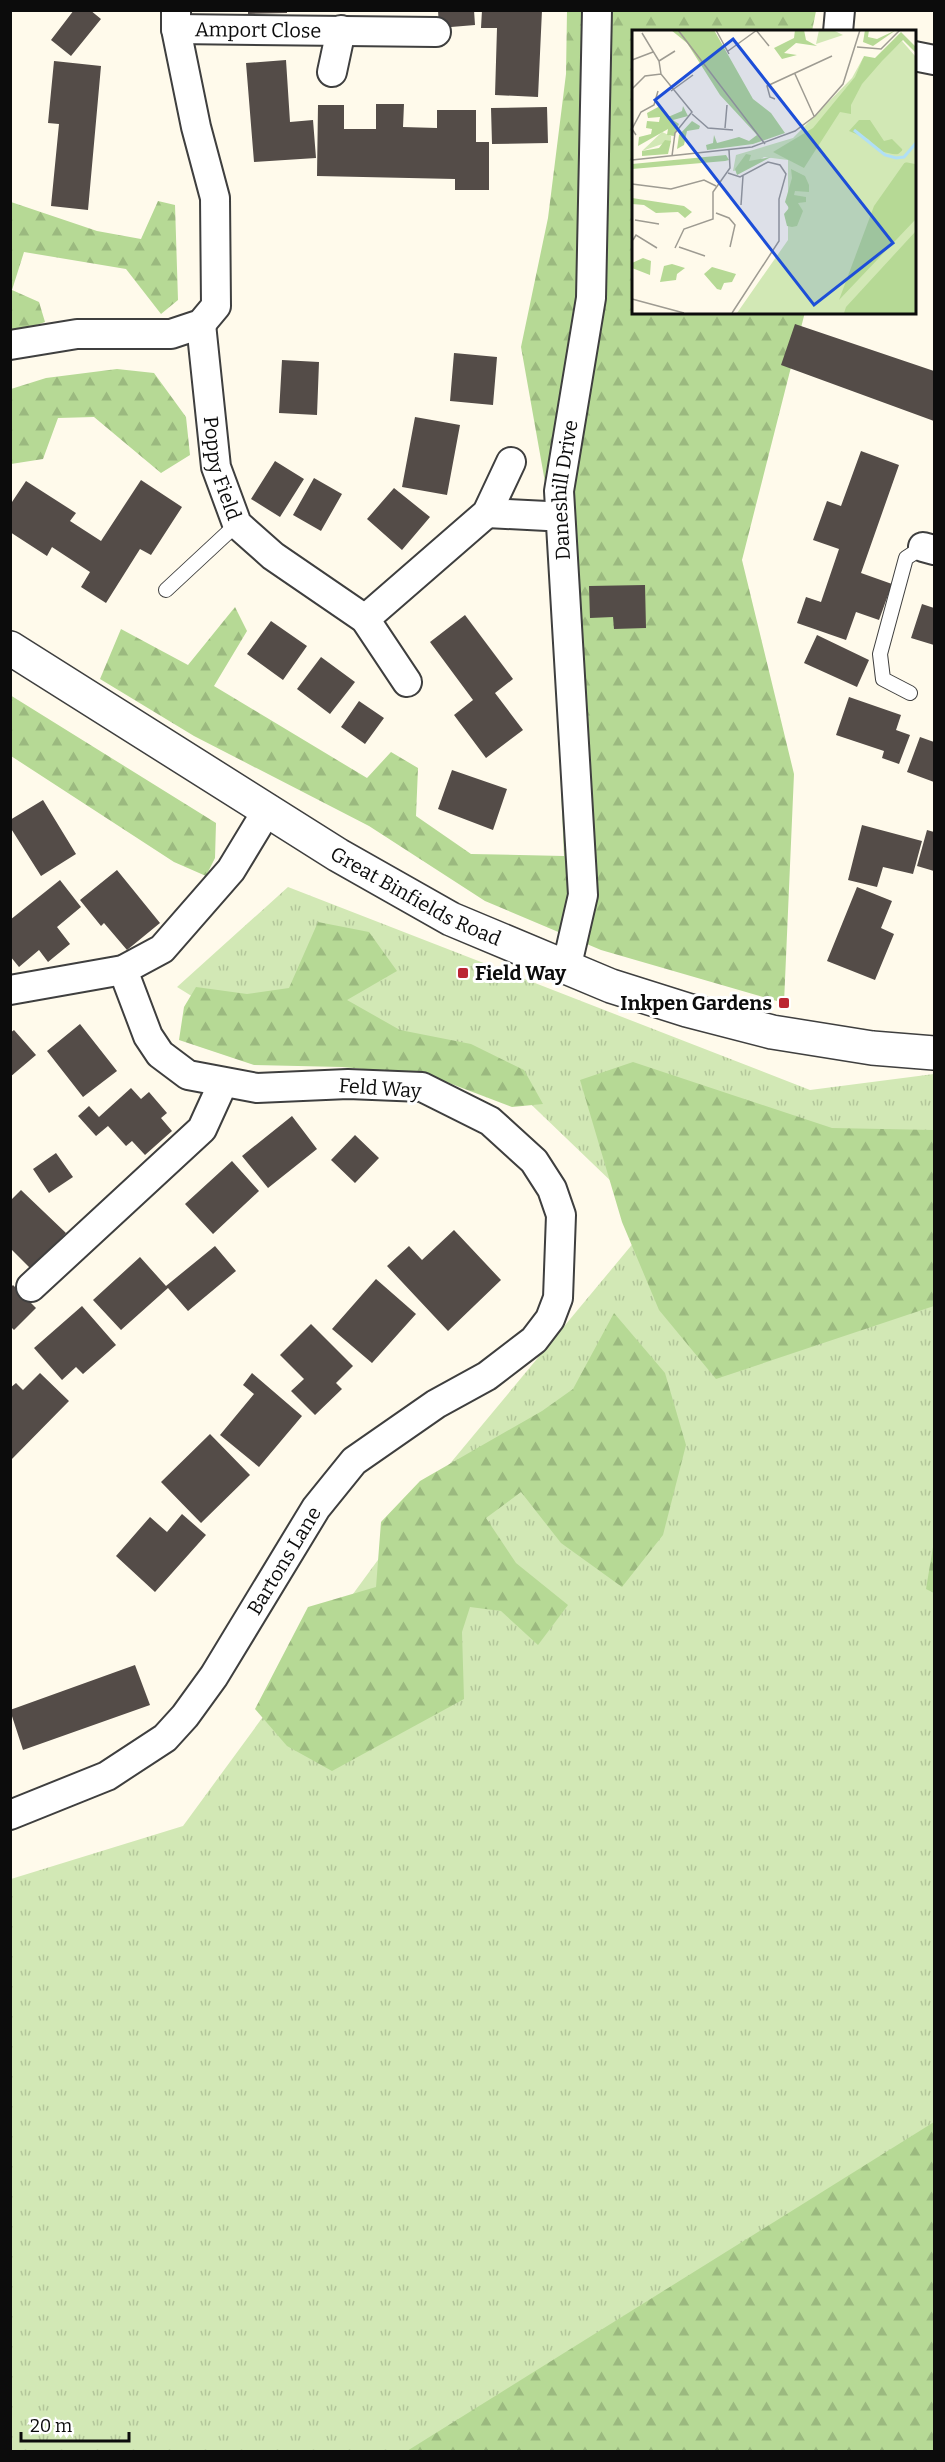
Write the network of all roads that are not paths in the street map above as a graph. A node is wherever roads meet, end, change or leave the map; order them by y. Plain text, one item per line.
1 (597, 10) edge
2 (840, 10) edge
3 (176, 20) edge
4 (341, 30) junction
5 (838, 30) edge
6 (436, 32) dead end
7 (915, 56) edge
8 (934, 60) edge
9 (332, 72) dead end
10 (201, 324) junction
11 (10, 345) edge
12 (511, 462) dead end
13 (486, 513) junction
14 (547, 516) dead end
15 (237, 524) junction
16 (929, 548) edge
17 (166, 590) dead end
18 (365, 620) junction
19 (10, 648) edge
20 (407, 682) dead end
21 (910, 693) dead end
22 (268, 809) junction
23 (566, 969) junction
24 (123, 970) junction
25 (10, 990) edge
26 (934, 1053) edge
27 (223, 1083) junction
28 (31, 1287) dead end
29 (558, 1298) joint
30 (10, 1815) edge

1 - 23 street, Daneshill Drive
2 - 5 street
3 - 4 street, Amport Close
3 - 10 street
4 - 6 street, Amport Close
4 - 9 street, Amport Close
7 - 8 street
10 - 11 street
10 - 15 street, Poppy Field
12 - 13 street
13 - 14 street
13 - 18 street
15 - 17 lane
15 - 18 street, Poppy Field
16 - 21 lane
18 - 20 street, Poppy Field
19 - 22 street, Great Binfields Road
22 - 23 street, Great Binfields Road
22 - 24 street
23 - 26 street, Great Binfields Road
24 - 25 street
24 - 27 street, Feld Way
27 - 28 street
27 - 29 street, Feld Way
29 - 30 street, Bartons Lane

